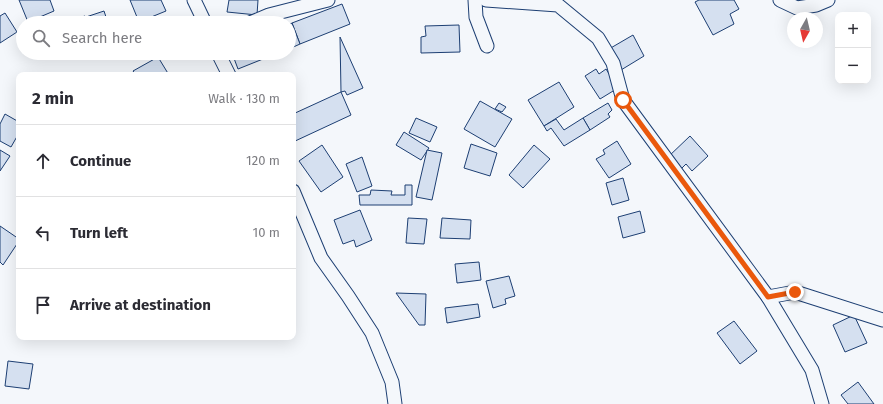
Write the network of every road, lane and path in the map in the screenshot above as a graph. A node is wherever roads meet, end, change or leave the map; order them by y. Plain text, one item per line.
1 (194, 0) edge
2 (328, 0) edge
3 (475, 0) edge
4 (486, 0) edge
5 (780, 0) edge
6 (828, 0) edge
7 (201, 16) edge
8 (267, 16) edge
9 (487, 46) dead end
10 (222, 60) edge
11 (228, 72) edge
12 (296, 198) edge
13 (768, 297) junction
14 (883, 320) edge
15 (395, 404) edge
16 (822, 404) edge

1 - 7 street
2 - 8 street
3 - 9 street
4 - 13 street
5 - 6 street
10 - 11 street
12 - 15 street
13 - 14 street
13 - 16 street

